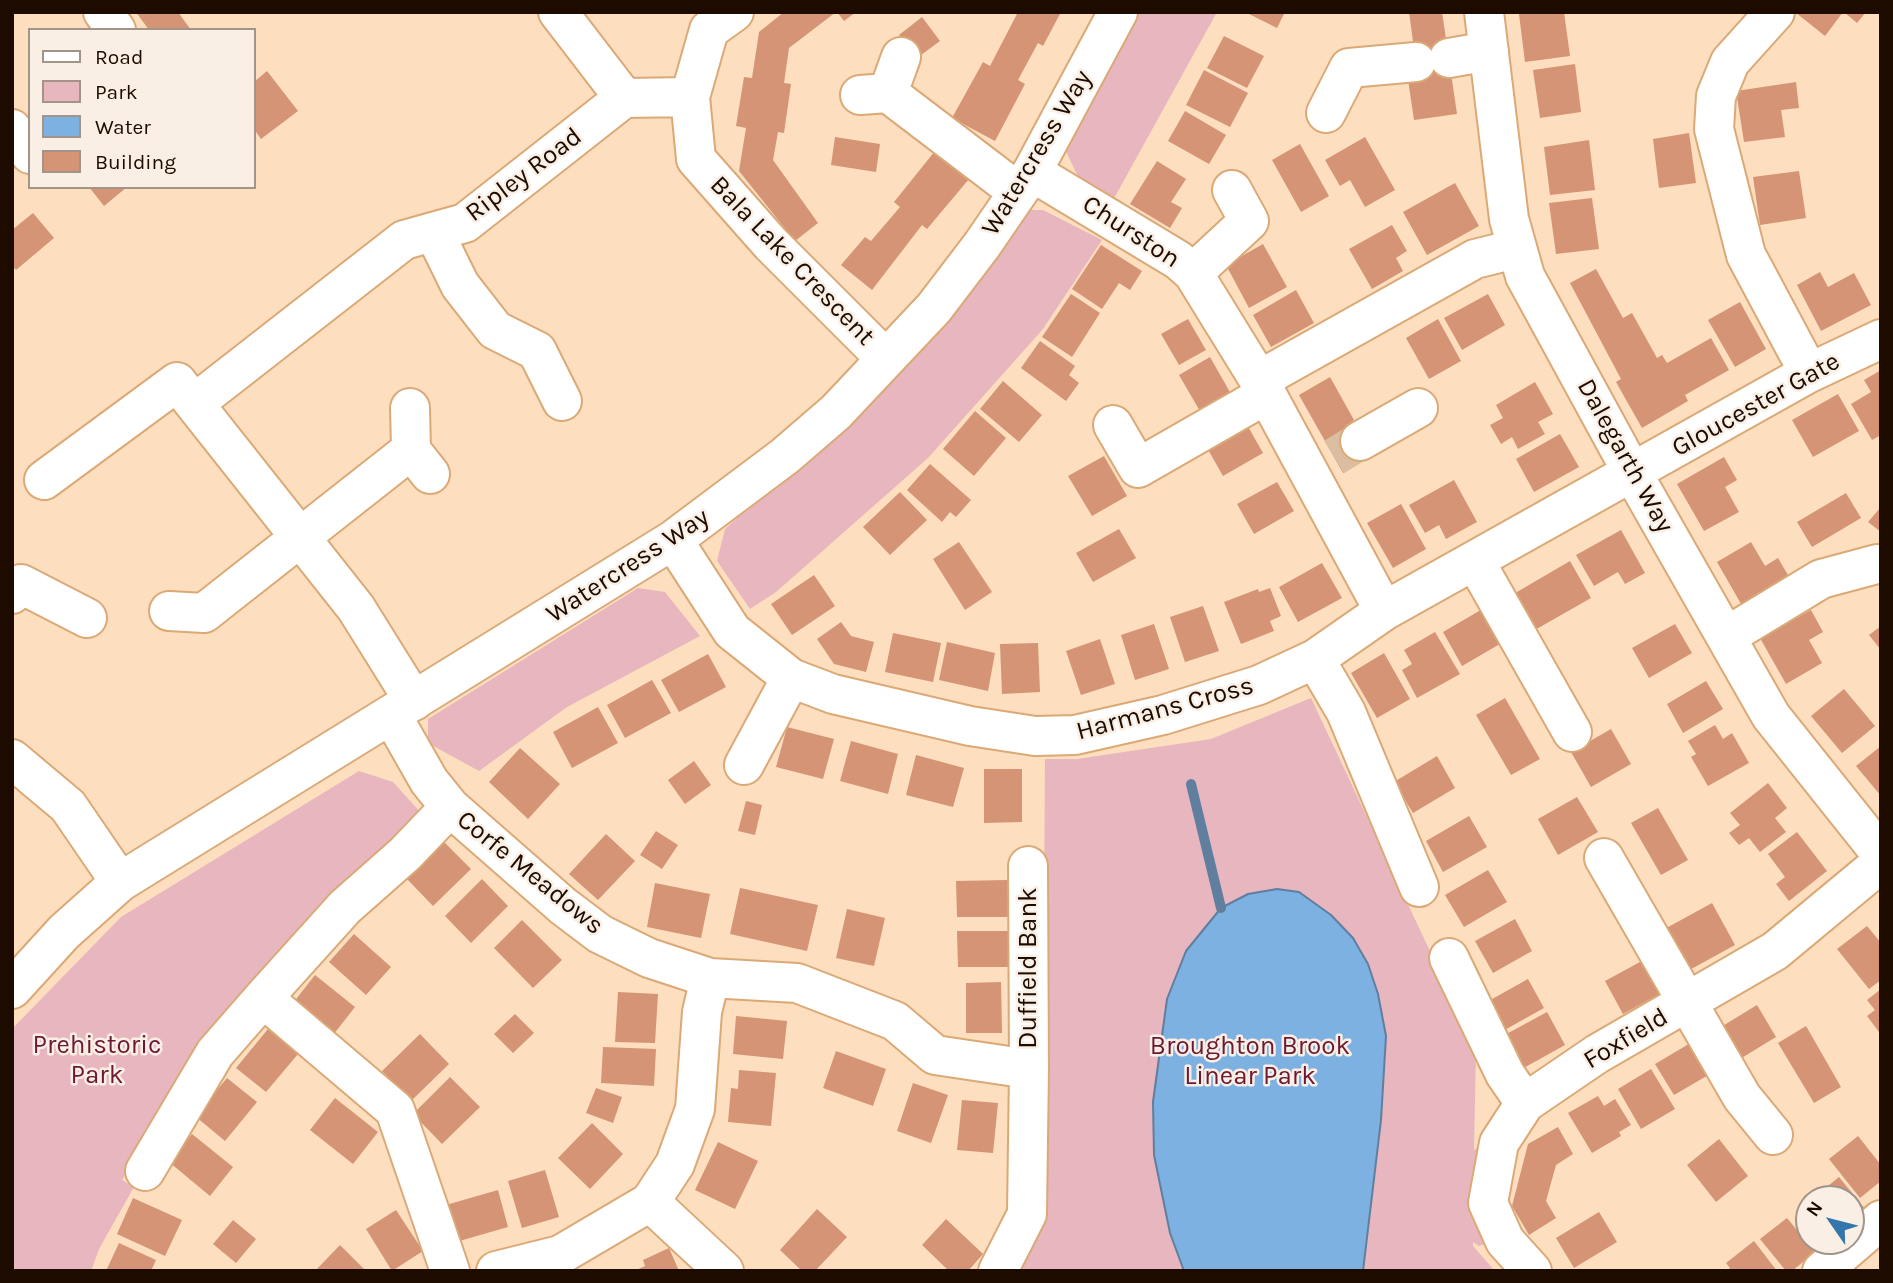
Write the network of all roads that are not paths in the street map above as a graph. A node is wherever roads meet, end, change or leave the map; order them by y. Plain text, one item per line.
1 (103, 12) edge
2 (558, 12) edge
3 (734, 12) edge
4 (1118, 12) edge
5 (1484, 12) edge
6 (1776, 12) edge
7 (115, 28) edge
8 (1489, 51) junction
9 (901, 57) dead end
10 (690, 97) junction
11 (624, 98) junction
12 (1326, 113) dead end
13 (12, 130) edge
14 (28, 151) edge
15 (28, 167) edge
16 (12, 179) edge
17 (1025, 182) junction
18 (1232, 190) dead end
19 (434, 232) junction
20 (1516, 249) junction
21 (1193, 273) junction
22 (1881, 339) edge
23 (886, 359) junction
24 (1808, 373) junction
25 (1263, 387) junction
26 (562, 401) dead end
27 (195, 403) junction
28 (410, 408) dead end
29 (1418, 408) dead end
30 (1113, 425) dead end
31 (1334, 456) junction
32 (1633, 474) junction
33 (44, 480) dead end
34 (301, 536) junction
35 (673, 540) junction
36 (1475, 561) junction
37 (1877, 564) dead end
38 (12, 594) edge
39 (169, 611) dead end
40 (1384, 611) junction
41 (87, 618) dead end
42 (1727, 636) junction
43 (1315, 659) junction
44 (791, 678) junction
45 (403, 709) junction
46 (1572, 732) dead end
47 (12, 759) edge
48 (744, 765) dead end
49 (450, 807) junction
50 (1881, 853) edge
51 (1605, 858) dead end
52 (1881, 863) edge
53 (1028, 866) dead end
54 (120, 882) junction
55 (1419, 887) dead end
56 (1449, 958) dead end
57 (710, 978) junction
58 (12, 989) edge
59 (264, 998) junction
60 (1686, 1003) junction
61 (1029, 1069) junction
62 (1525, 1102) junction
63 (1773, 1135) dead end
64 (145, 1171) dead end
65 (650, 1202) junction
66 (1881, 1220) edge
67 (450, 1271) edge
68 (497, 1271) edge
69 (724, 1271) edge
70 (998, 1271) edge
71 (1532, 1271) edge
72 (1822, 1271) edge

1 - 7 street
2 - 11 street
3 - 10 street, Bala Lake Crescent
4 - 17 street, Watercress Way
5 - 8 street, Dalegarth Way
6 - 24 street
8 - 12 street
8 - 20 street, Dalegarth Way
9 - 17 street, Churston
10 - 11 street
10 - 23 street, Bala Lake Crescent
11 - 19 street, Ripley Road
13 - 14 street
15 - 16 street
17 - 21 street, Churston
17 - 23 street, Watercress Way
18 - 21 street
19 - 26 street
19 - 27 street, Ripley Road
20 - 25 street
20 - 32 street, Dalegarth Way
21 - 25 street, Churston
22 - 24 street, Gloucester Gate
23 - 35 street, Watercress Way
24 - 32 street, Gloucester Gate
25 - 30 street
25 - 31 street, Churston
27 - 33 street
27 - 34 street
28 - 34 street
29 - 31 street
31 - 40 street, Churston
32 - 36 street, Harmans Cross
32 - 42 street, Dalegarth Way
34 - 39 street
34 - 45 street
35 - 44 street, Harmans Cross
35 - 45 street, Watercress Way
36 - 40 street, Harmans Cross
36 - 46 street
37 - 42 street
38 - 41 street
40 - 43 street, Harmans Cross
42 - 50 street, Dalegarth Way
43 - 44 street, Harmans Cross
43 - 55 street
44 - 48 street
45 - 49 street, Corfe Meadows
45 - 54 street, Watercress Way
47 - 54 street
49 - 57 street, Corfe Meadows
49 - 59 street
51 - 60 street
52 - 60 street, Foxfield
53 - 61 street, Duffield Bank
54 - 58 street, Watercress Way
56 - 62 street
57 - 61 street, Duffield Bank
57 - 65 street
59 - 64 street
59 - 67 street
60 - 62 street, Foxfield
60 - 63 street
61 - 70 street, Duffield Bank
62 - 71 street, Foxfield
65 - 68 street
65 - 69 street
66 - 72 street

